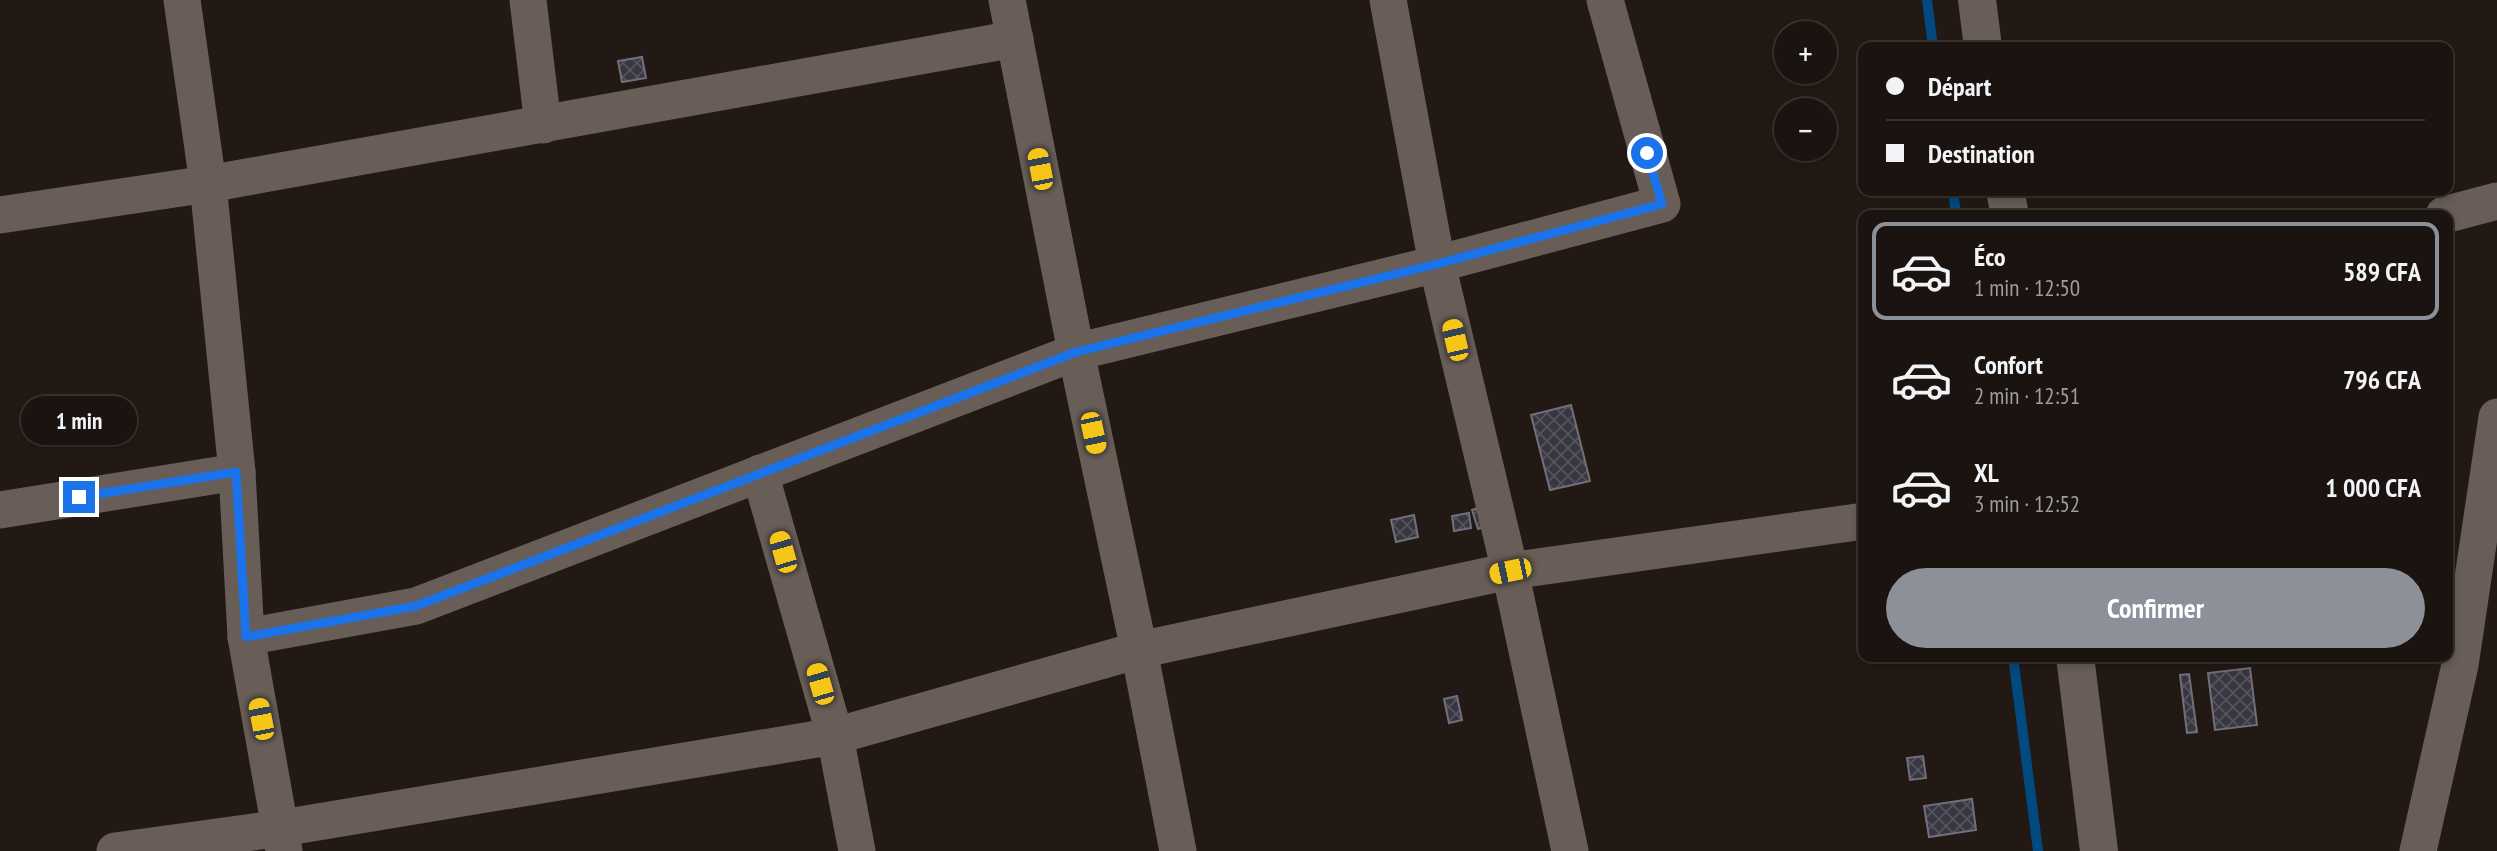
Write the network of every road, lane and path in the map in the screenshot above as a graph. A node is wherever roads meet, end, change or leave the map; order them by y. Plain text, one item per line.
1 (182, 0) edge
2 (528, 0) edge
3 (1007, 0) edge
4 (1388, 0) edge
5 (1605, 0) edge
6 (1978, 0) edge
7 (1015, 39) junction
8 (1982, 42) edge
9 (543, 125) junction
10 (208, 184) junction
11 (2497, 201) edge
12 (2453, 213) edge
13 (0, 215) edge
14 (1437, 264) junction
15 (1076, 352) junction
16 (2497, 417) edge
17 (236, 472) junction
18 (760, 473) junction
19 (0, 510) edge
20 (1858, 522) edge
21 (1510, 571) junction
22 (246, 637) junction
23 (1139, 650) junction
24 (2076, 662) edge
25 (835, 736) junction
26 (283, 840) edge
27 (115, 851) edge
28 (857, 851) edge
29 (1178, 851) edge
30 (1570, 851) edge
31 (2099, 851) edge
32 (2418, 851) edge

1 - 10 street
2 - 9 street
3 - 7 street
4 - 14 street
5 - 14 street
6 - 8 street
7 - 9 street
7 - 15 street
9 - 10 street
10 - 13 street
10 - 17 street
11 - 12 street
14 - 15 street
14 - 21 street
15 - 18 street
15 - 23 street
16 - 32 street
17 - 19 street
17 - 22 street
18 - 22 street
18 - 25 street
20 - 21 street
21 - 23 street
21 - 30 street
22 - 26 street
23 - 25 street
23 - 29 street
24 - 31 street
25 - 26 street
25 - 28 street
26 - 27 street

